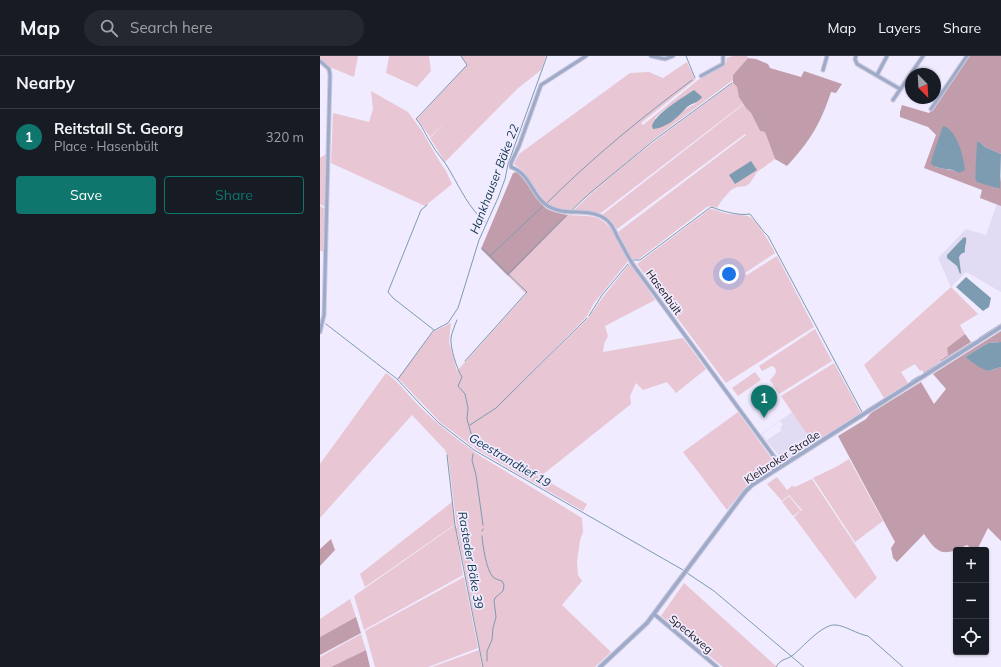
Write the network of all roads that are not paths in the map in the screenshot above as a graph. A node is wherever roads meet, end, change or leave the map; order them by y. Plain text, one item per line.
1 (586, 56) edge
2 (651, 56) edge
3 (673, 56) edge
4 (727, 56) edge
5 (828, 56) edge
6 (856, 56) edge
7 (887, 56) edge
8 (922, 56) edge
9 (967, 56) edge
10 (722, 57) edge
11 (320, 61) edge
12 (823, 70) dead end
13 (876, 74) junction
14 (701, 76) dead end
15 (900, 88) junction
16 (893, 100) dead end
17 (932, 109) dead end
18 (1001, 327) edge
19 (320, 332) edge
20 (781, 466) junction
21 (654, 614) junction
22 (600, 667) edge
23 (717, 667) edge

1 - 20 street, Hasenbült
2 - 3 street
4 - 10 street
5 - 12 street
6 - 13 street
7 - 13 street
8 - 15 street
9 - 17 street
10 - 14 street
11 - 19 street
13 - 15 street
15 - 16 street
18 - 20 street, Kleibroker Straße
20 - 21 street, Kleibroker Straße
21 - 22 street, Kleibroker Straße
21 - 23 street, Speckweg

